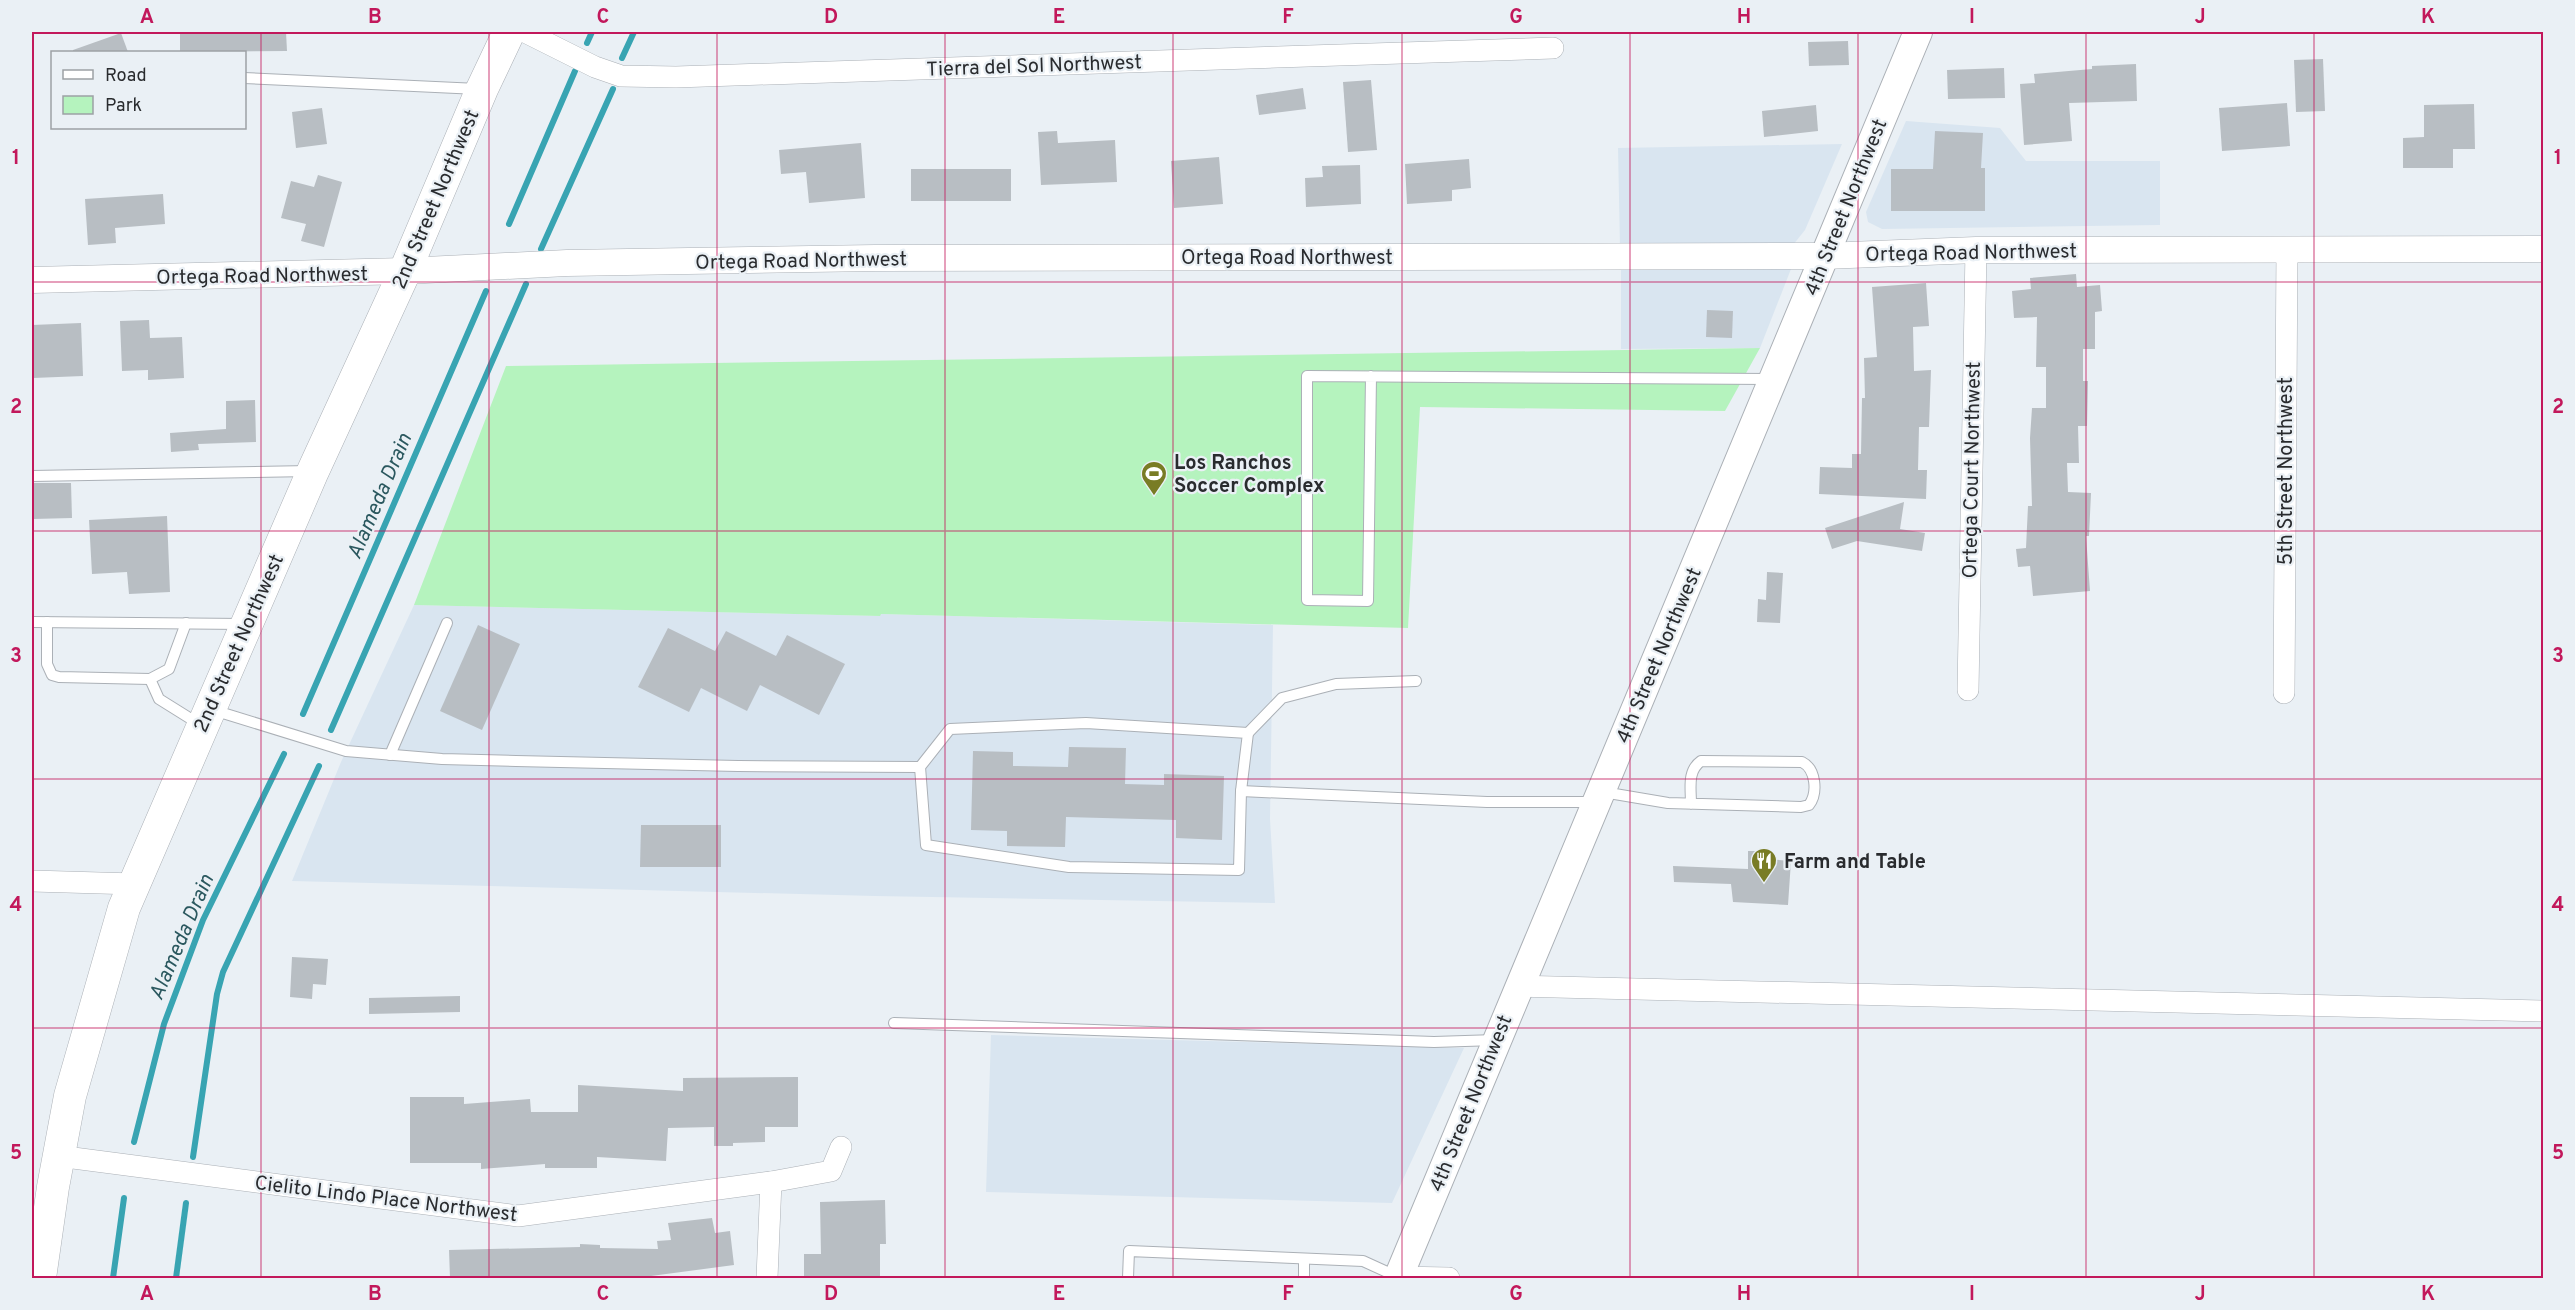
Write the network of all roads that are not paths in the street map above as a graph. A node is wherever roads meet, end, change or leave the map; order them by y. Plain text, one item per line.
1 (509, 32) edge
2 (525, 32) edge
3 (1918, 32) edge
4 (1553, 48) dead end
5 (246, 78) edge
6 (482, 89) junction
7 (2287, 249) junction
8 (2544, 249) edge
9 (1976, 250) junction
10 (1824, 256) junction
11 (405, 271) junction
12 (32, 280) edge
13 (1371, 376) junction
14 (1774, 379) junction
15 (313, 471) junction
16 (32, 476) edge
17 (32, 622) edge
18 (47, 622) junction
19 (186, 623) junction
20 (447, 623) dead end
21 (246, 624) junction
22 (150, 679) junction
23 (1416, 681) dead end
24 (1968, 690) dead end
25 (2284, 693) dead end
26 (206, 717) junction
27 (1248, 733) junction
28 (390, 754) junction
29 (920, 767) junction
30 (1241, 791) junction
31 (1598, 797) junction
32 (1691, 804) junction
33 (32, 880) edge
34 (135, 884) junction
35 (1518, 986) junction
36 (2544, 1011) edge
37 (894, 1023) dead end
38 (1496, 1040) junction
39 (841, 1147) dead end
40 (58, 1156) junction
41 (771, 1182) junction
42 (1304, 1259) junction
43 (40, 1278) edge
44 (767, 1278) edge
45 (1128, 1278) edge
46 (1304, 1278) edge
47 (1398, 1278) edge
48 (1449, 1278) edge

1 - 6 main road, 2nd Street Northwest
2 - 4 street, Tierra del Sol Northwest
3 - 10 main road, 4th Street Northwest
5 - 6 lane
6 - 11 main road, 2nd Street Northwest
7 - 8 street, Ortega Road Northwest
7 - 9 street, Ortega Road Northwest
7 - 25 street, 5th Street Northwest
9 - 10 street, Ortega Road Northwest
9 - 24 street, Ortega Court Northwest
10 - 11 street, Ortega Road Northwest
10 - 14 main road, 4th Street Northwest
11 - 12 street, Ortega Road Northwest
11 - 15 main road, 2nd Street Northwest
13 - 13 lane
13 - 14 lane
14 - 31 main road, 4th Street Northwest
15 - 16 lane
15 - 21 main road, 2nd Street Northwest
17 - 18 lane
18 - 19 lane
18 - 22 lane
19 - 21 lane
19 - 22 lane
20 - 28 lane
21 - 26 main road, 2nd Street Northwest
22 - 26 lane
23 - 27 lane
26 - 28 lane
26 - 34 main road, 2nd Street Northwest
27 - 29 lane
27 - 30 lane
28 - 29 lane
29 - 30 lane
30 - 31 lane
31 - 32 lane
31 - 35 main road, 4th Street Northwest
32 - 32 lane
33 - 34 street
34 - 40 main road, 2nd Street Northwest
35 - 36 street
35 - 38 main road, 4th Street Northwest
37 - 38 lane
38 - 47 main road, 4th Street Northwest
39 - 41 street, Cielito Lindo Place Northwest
40 - 41 street, Cielito Lindo Place Northwest
40 - 43 main road, 2nd Street Northwest
41 - 44 street
42 - 45 lane
42 - 46 lane
42 - 47 lane
47 - 48 street

